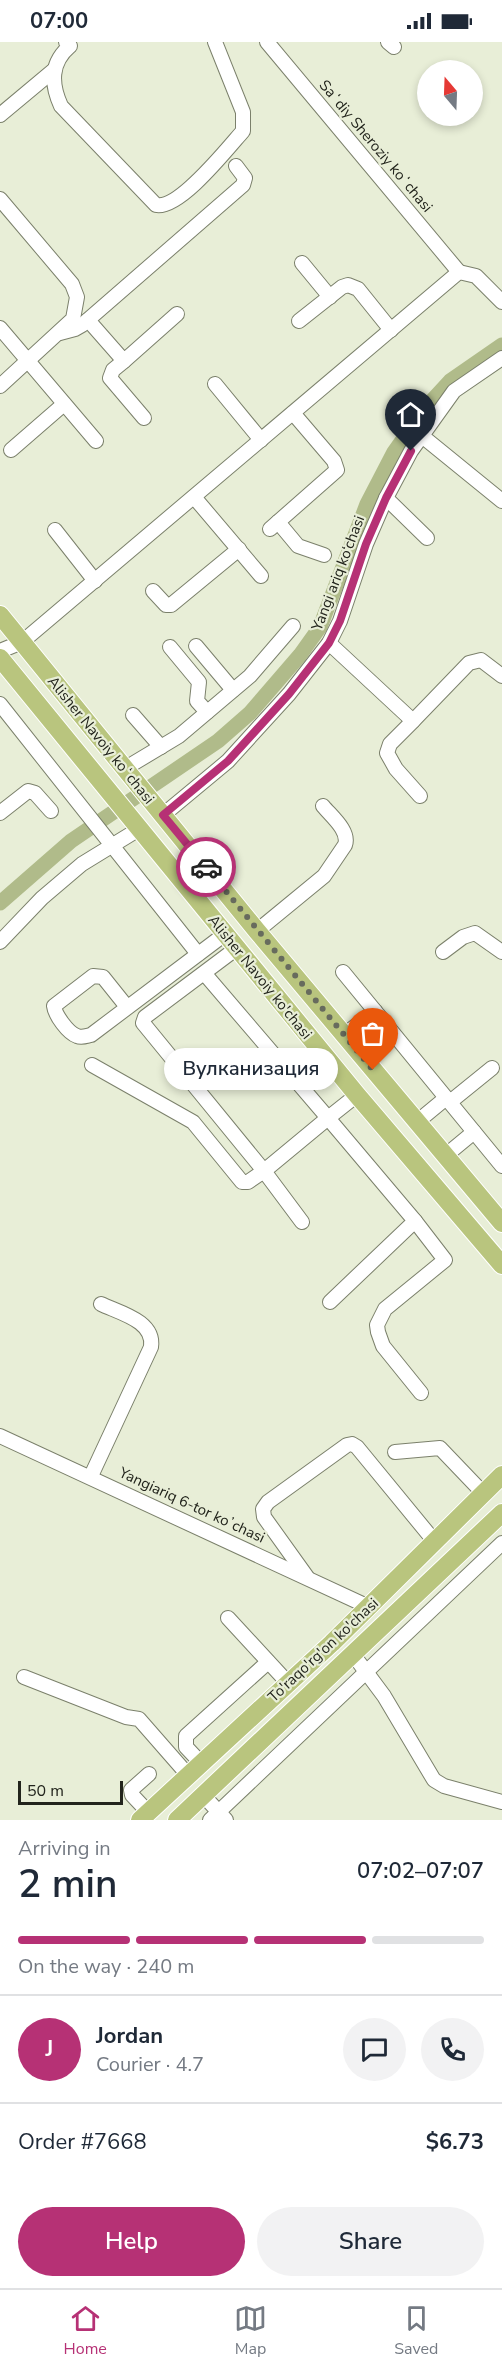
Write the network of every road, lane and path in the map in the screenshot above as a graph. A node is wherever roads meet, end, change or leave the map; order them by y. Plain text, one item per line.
1 (215, 42) edge
2 (267, 42) edge
3 (70, 43) edge
4 (54, 70) junction
5 (0, 115) edge
6 (236, 166) dead end
7 (0, 199) edge
8 (302, 263) dead end
9 (459, 272) junction
10 (330, 297) junction
11 (502, 302) edge
12 (177, 314) dead end
13 (88, 320) junction
14 (299, 321) dead end
15 (0, 328) edge
16 (391, 330) junction
17 (60, 333) junction
18 (502, 358) edge
19 (124, 361) junction
20 (27, 362) junction
21 (215, 384) dead end
22 (0, 386) edge
23 (64, 404) junction
24 (293, 413) junction
25 (144, 418) dead end
26 (422, 436) junction
27 (261, 440) junction
28 (96, 441) dead end
29 (11, 450) dead end
30 (194, 497) junction
31 (386, 498) junction
32 (502, 501) edge
33 (55, 530) dead end
34 (427, 538) dead end
35 (238, 549) junction
36 (324, 555) dead end
37 (261, 576) dead end
38 (95, 581) junction
39 (153, 591) dead end
40 (0, 615) edge
41 (293, 626) dead end
42 (22, 642) junction
43 (329, 643) junction
44 (196, 646) dead end
45 (170, 647) dead end
46 (0, 651) edge
47 (0, 658) edge
48 (502, 676) edge
49 (233, 690) junction
50 (0, 704) edge
51 (207, 712) junction
52 (133, 715) dead end
53 (412, 721) junction
54 (161, 747) junction
55 (127, 773) junction
56 (420, 796) dead end
57 (322, 806) dead end
58 (51, 811) dead end
59 (160, 812) junction
60 (0, 813) edge
61 (137, 826) junction
62 (112, 845) junction
63 (257, 931) junction
64 (225, 933) junction
65 (0, 942) edge
66 (237, 948) junction
67 (443, 952) dead end
68 (502, 952) edge
69 (198, 954) junction
70 (343, 972) dead end
71 (204, 973) junction
72 (128, 1007) junction
73 (375, 1011) junction
74 (344, 1035) junction
75 (92, 1065) dead end
76 (492, 1068) dead end
77 (357, 1095) junction
78 (448, 1100) junction
79 (328, 1118) junction
80 (417, 1122) junction
81 (474, 1132) junction
82 (445, 1156) junction
83 (502, 1166) edge
84 (264, 1171) junction
85 (415, 1221) junction
86 (303, 1222) dead end
87 (502, 1223) edge
88 (502, 1265) edge
89 (330, 1302) dead end
90 (101, 1304) dead end
91 (421, 1393) dead end
92 (0, 1436) edge
93 (395, 1452) dead end
94 (502, 1475) edge
95 (91, 1476) junction
96 (483, 1494) junction
97 (502, 1513) edge
98 (435, 1542) junction
99 (502, 1543) edge
100 (469, 1544) junction
101 (484, 1560) junction
102 (435, 1576) junction
103 (308, 1578) junction
104 (450, 1592) junction
105 (416, 1594) junction
106 (369, 1607) junction
107 (432, 1610) junction
108 (391, 1617) junction
109 (228, 1618) dead end
110 (406, 1634) junction
111 (352, 1653) junction
112 (268, 1662) junction
113 (366, 1672) junction
114 (24, 1677) dead end
115 (288, 1683) junction
116 (306, 1697) junction
117 (322, 1714) junction
118 (287, 1715) junction
119 (303, 1732) junction
120 (254, 1747) junction
121 (269, 1763) junction
122 (194, 1769) junction
123 (149, 1774) dead end
124 (203, 1795) junction
125 (502, 1802) edge
126 (144, 1816) edge
127 (218, 1817) edge
128 (177, 1820) edge

1 - 4 street
2 - 9 street, Saʻdiy Sheroziy koʻchasi
3 - 4 street
4 - 5 street
6 - 13 street
7 - 17 street
8 - 10 street
9 - 11 street
9 - 16 street
10 - 14 street
10 - 16 street
12 - 19 street
13 - 17 street
13 - 19 street
15 - 20 street
16 - 24 street
17 - 20 street
18 - 26 street, Yangi ariq ko‘chasi
19 - 25 street
20 - 22 street
20 - 23 street
21 - 27 street
23 - 28 street
23 - 29 street
24 - 27 street
24 - 36 street
26 - 31 street, Yangi ariq ko‘chasi
26 - 32 street
27 - 30 street
30 - 35 street
30 - 38 street
31 - 34 street
31 - 43 street, Yangi ariq ko‘chasi
33 - 38 street
35 - 37 street
35 - 39 street
38 - 42 street
40 - 42 main road, Alisher Navoiy koʻchasi
41 - 49 street
42 - 46 street
42 - 55 main road, Alisher Navoiy koʻchasi
43 - 53 street
43 - 59 street, Yangi ariq ko‘chasi
44 - 49 street
45 - 51 street
47 - 61 main road, Alisher Navoiy ko'chasi
48 - 53 street
49 - 51 street
50 - 62 street
51 - 54 street
52 - 54 street
53 - 56 street
54 - 55 street
55 - 59 main road, Alisher Navoiy koʻchasi
57 - 63 street
58 - 60 street
59 - 63 main road, Alisher Navoiy koʻchasi
61 - 62 street
61 - 64 main road, Alisher Navoiy ko'chasi
62 - 65 street
62 - 69 street
63 - 74 main road, Alisher Navoiy koʻchasi
64 - 66 main road, Alisher Navoiy ko'chasi
64 - 69 street
66 - 71 street
66 - 77 main road, Alisher Navoiy ko'chasi
67 - 68 street
69 - 72 street
70 - 73 street
71 - 79 street
71 - 84 street
72 - 72 street
73 - 74 street
73 - 78 street
74 - 80 main road, Alisher Navoiy koʻchasi
75 - 84 street
76 - 78 street
77 - 79 street
77 - 88 main road, Alisher Navoiy ko'chasi
78 - 80 street
78 - 81 street
79 - 84 street
79 - 85 street
80 - 82 main road, Alisher Navoiy koʻchasi
81 - 82 street
81 - 83 street
82 - 87 main road, Alisher Navoiy koʻchasi
84 - 86 street
85 - 89 street
85 - 91 street
90 - 95 street
92 - 95 street, Yangiаriq 6-tor koʼchasi
93 - 96 street
94 - 96 main road, To'raqo'rg'on ko'chasi
95 - 103 street, Yangiаriq 6-tor koʼchasi
96 - 98 main road, To'raqo'rg'on ko'chasi
97 - 100 main road, To'raqo'rg'on ko'chasi
98 - 103 street
98 - 106 main road, To'raqo'rg'on ko'chasi
99 - 101 street
100 - 101 street
100 - 102 main road, To'raqo'rg'on ko'chasi
101 - 104 street
102 - 104 street
102 - 105 main road, To'raqo'rg'on ko'chasi
103 - 106 street, Yangiаriq 6-tor koʼchasi
104 - 107 street
105 - 107 street
105 - 108 main road, To'raqo'rg'on ko'chasi
106 - 115 main road, To'raqo'rg'on ko'chasi
107 - 110 street
108 - 110 street
108 - 111 main road, To'raqo'rg'on ko'chasi
109 - 112 street
110 - 113 street
111 - 113 street
111 - 116 main road, To'raqo'rg'on ko'chasi
112 - 115 street
112 - 122 street
113 - 117 street
113 - 125 street
114 - 122 street
115 - 122 main road, To'raqo'rg'on ko'chasi
116 - 117 street
116 - 118 main road, To'raqo'rg'on ko'chasi
117 - 119 street
118 - 119 street
118 - 120 main road, To'raqo'rg'on ko'chasi
119 - 121 street
120 - 121 street
120 - 124 main road, To'raqo'rg'on ko'chasi
121 - 127 street
122 - 126 main road, To'raqo'rg'on ko'chasi
123 - 126 street
124 - 127 street
124 - 128 main road, To'raqo'rg'on ko'chasi

